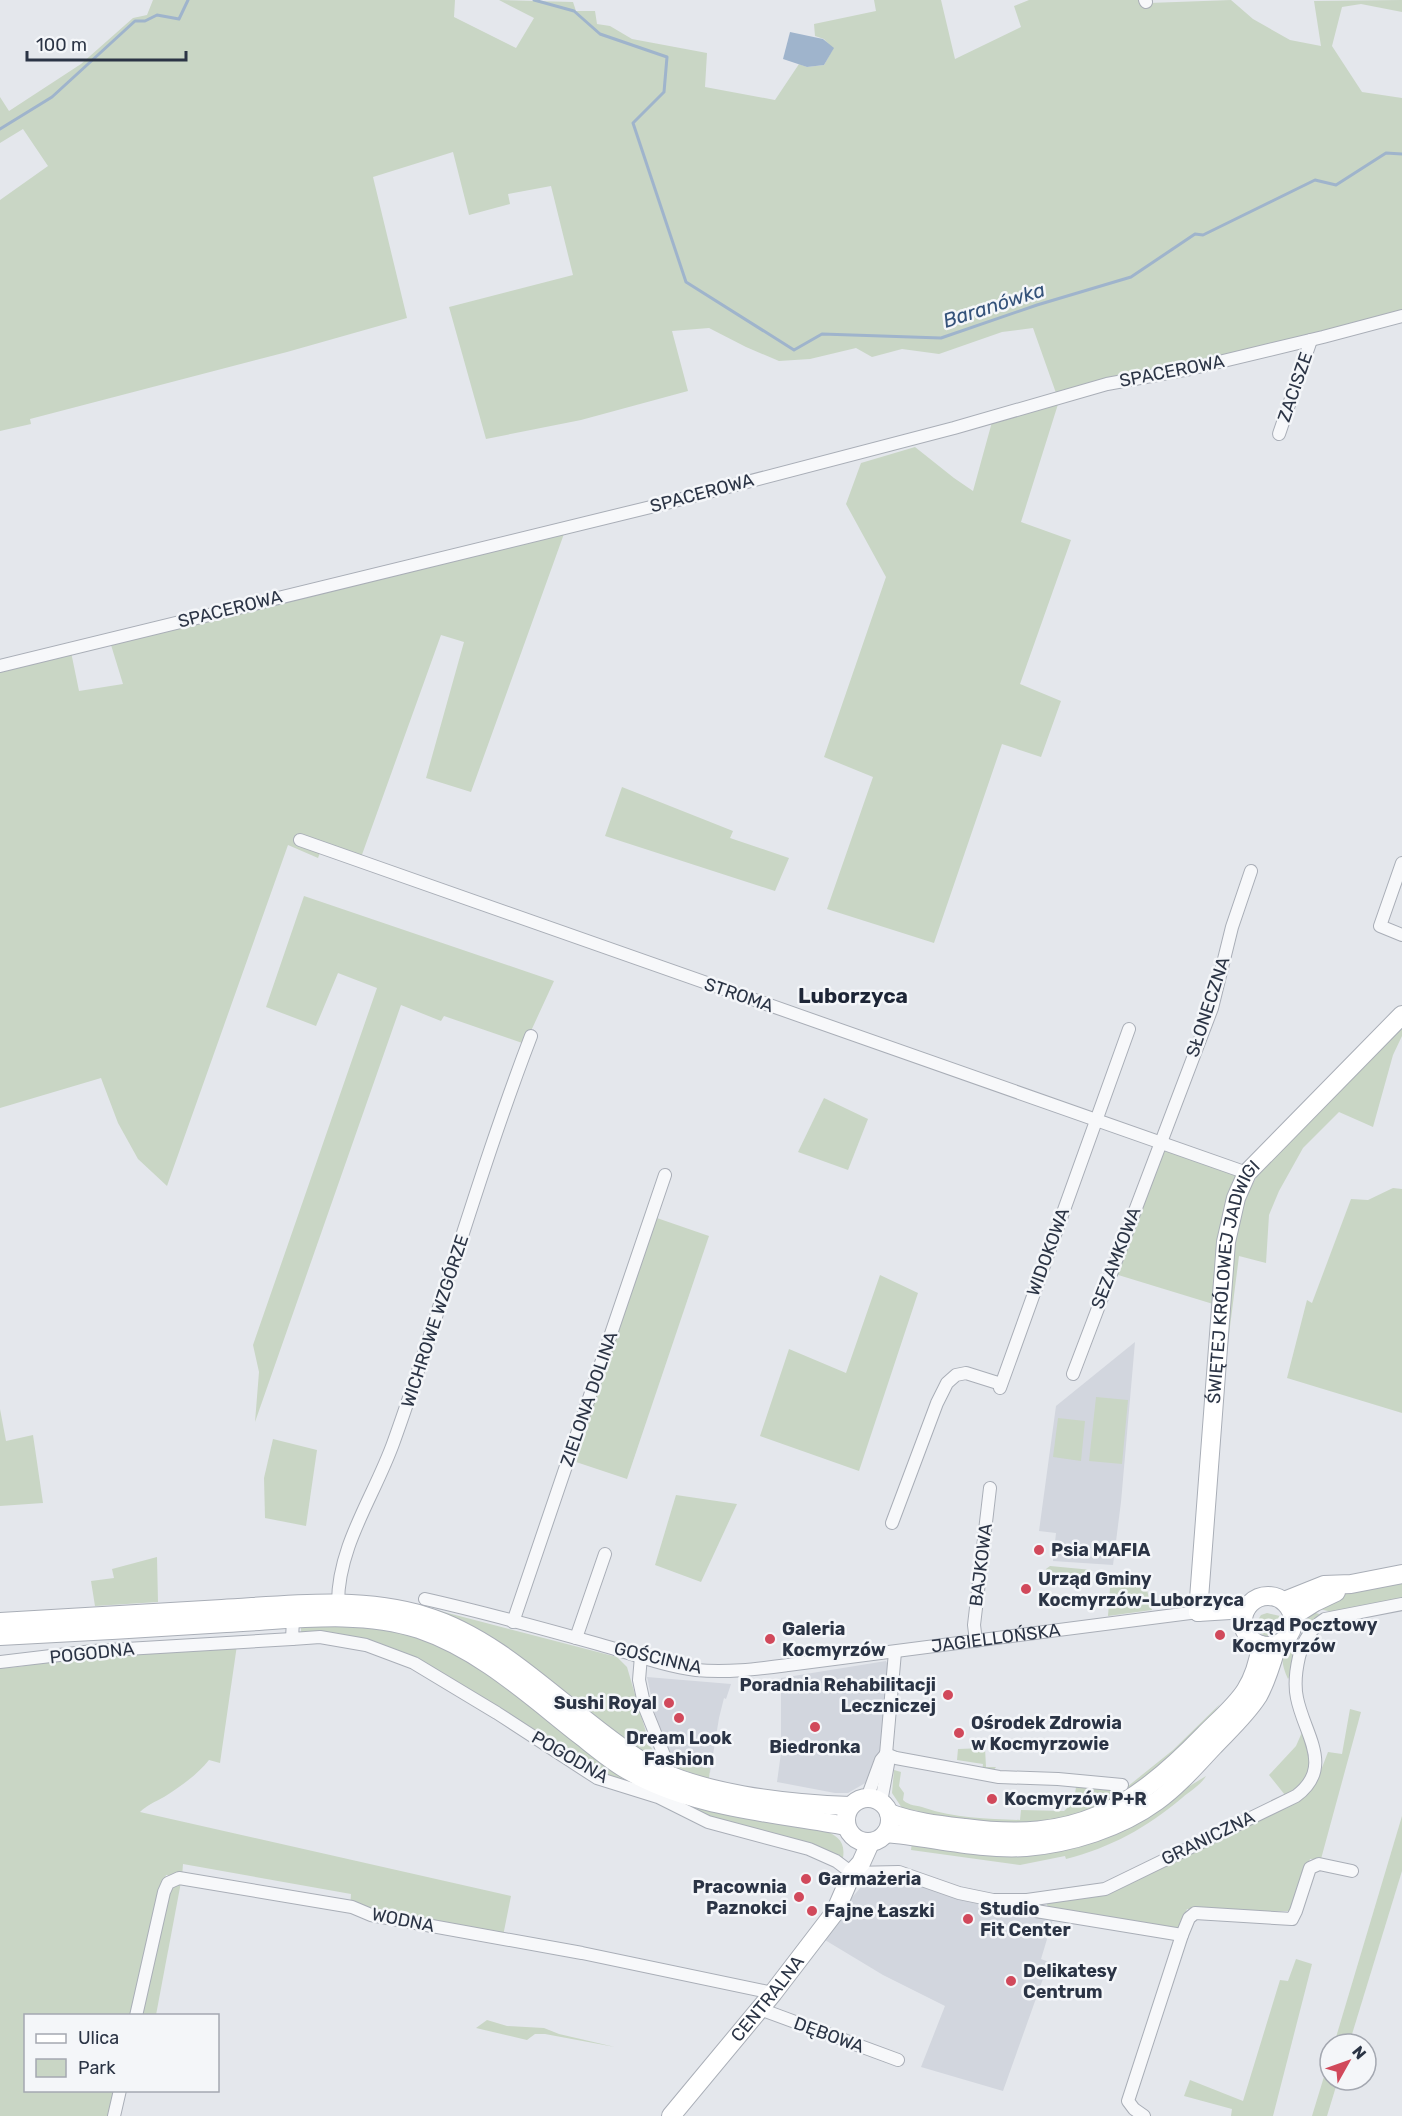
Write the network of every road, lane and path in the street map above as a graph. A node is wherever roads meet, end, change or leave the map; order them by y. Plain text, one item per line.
1 (1402, 316) edge
2 (1311, 340) junction
3 (1279, 434) dead end
4 (0, 666) edge
5 (300, 840) dead end
6 (1402, 863) edge
7 (1251, 871) dead end
8 (1402, 935) edge
9 (1402, 1015) edge
10 (1129, 1029) dead end
11 (531, 1036) dead end
12 (1096, 1120) junction
13 (1160, 1142) junction
14 (1247, 1173) junction
15 (665, 1175) dead end
16 (1073, 1374) dead end
17 (990, 1488) dead end
18 (892, 1523) dead end
19 (605, 1554) dead end
20 (1402, 1574) edge
21 (425, 1599) dead end
22 (338, 1603) junction
23 (1402, 1604) edge
24 (1289, 1608) junction
25 (1198, 1612) junction
26 (1245, 1617) junction
27 (292, 1619) junction
28 (138, 1621) junction
29 (0, 1622) edge
30 (513, 1622) junction
31 (0, 1636) edge
32 (576, 1638) junction
33 (292, 1639) junction
34 (976, 1641) junction
35 (1269, 1645) junction
36 (895, 1652) junction
37 (641, 1656) junction
38 (0, 1662) edge
39 (886, 1754) junction
40 (664, 1755) dead end
41 (1122, 1785) dead end
42 (872, 1805) junction
43 (864, 1835) junction
44 (1352, 1871) dead end
45 (852, 1873) junction
46 (1027, 1900) junction
47 (1182, 1935) junction
48 (773, 1993) junction
49 (760, 2009) junction
50 (136, 2014) edge
51 (898, 2060) dead end
52 (120, 2092) edge
53 (114, 2116) edge
54 (671, 2116) edge
55 (1144, 2116) edge

1 - 2 street, SPACEROWA
2 - 3 street, ZACISZE
2 - 4 street, SPACEROWA
5 - 12 street, STROMA
6 - 8 street
7 - 13 street, SŁONECZNA
9 - 14 main road, ŚWIĘTEJ KRÓLOWEJ JADWIGI
10 - 12 street, WIDOKOWA
11 - 22 street, WICHROWE WZGÓRZE
12 - 13 street, STROMA
12 - 18 street, WIDOKOWA
13 - 14 street, STROMA
13 - 16 street, SEZAMKOWA
14 - 25 main road, ŚWIĘTEJ KRÓLOWEJ JADWIGI
15 - 30 street, ZIELONA DOLINA
17 - 34 street, BAJKOWA
19 - 32 street
20 - 24 main road
21 - 30 street, GOŚCINNA
22 - 28 main road
22 - 42 main road
23 - 46 street, GRANICZNA
24 - 26 main road
24 - 35 main road
25 - 26 main road, JAGIELLOŃSKA
25 - 34 street, JAGIELLOŃSKA
26 - 35 main road
27 - 28 main road
27 - 33 street
27 - 43 main road
28 - 29 main road
28 - 31 main road
30 - 32 street, GOŚCINNA
32 - 37 street, GOŚCINNA
33 - 38 street, POGODNA
33 - 45 street, POGODNA
34 - 36 street, JAGIELLOŃSKA
35 - 42 main road
35 - 43 main road
36 - 37 street, GOŚCINNA
36 - 39 street
37 - 40 street
39 - 41 street
39 - 42 street
42 - 43 main road
42 - 43 main road
43 - 45 main road, CENTRALNA
44 - 47 street
45 - 46 street, GRANICZNA
45 - 48 main road, CENTRALNA
46 - 47 street
47 - 55 street
48 - 49 main road, CENTRALNA
48 - 50 street, WODNA
49 - 51 street, DĘBOWA
49 - 54 main road, CENTRALNA
52 - 53 street

